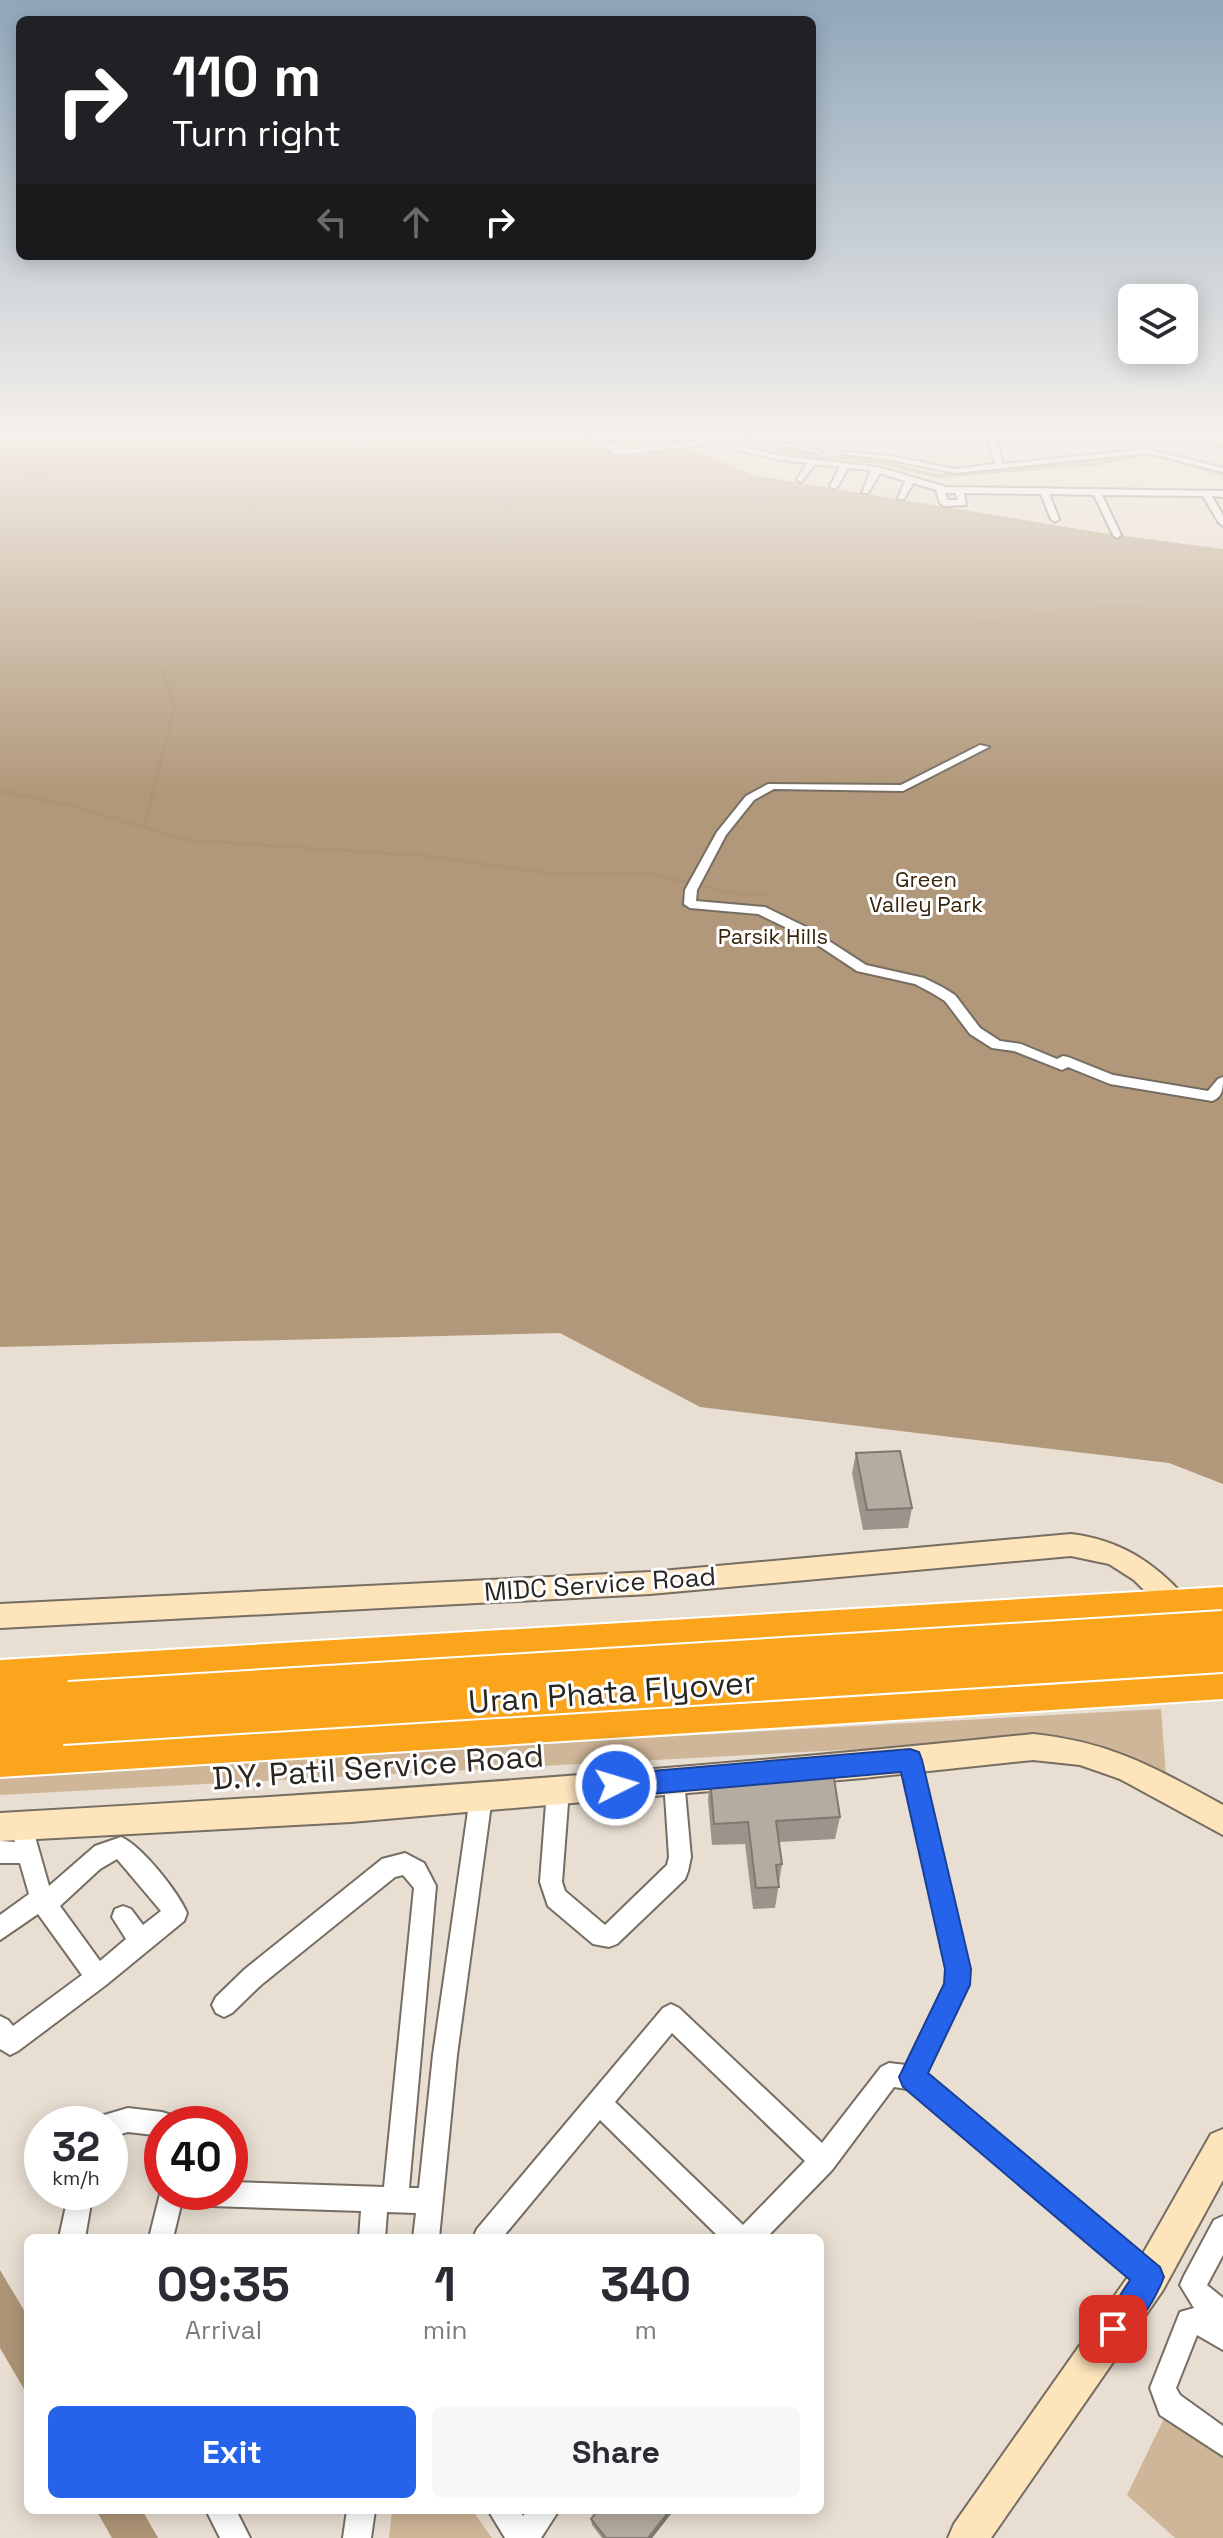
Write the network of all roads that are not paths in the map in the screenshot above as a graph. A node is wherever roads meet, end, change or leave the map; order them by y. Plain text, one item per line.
1 (984, 747) dead end
2 (1223, 1082) edge
3 (1211, 1612) edge
4 (0, 1616) edge
5 (1223, 1654) edge
6 (0, 1677) edge
7 (1223, 1681) edge
8 (1165, 1685) junction
9 (1223, 1702) edge
10 (0, 1704) edge
11 (66, 1713) junction
12 (0, 1730) edge
13 (0, 1759) edge
14 (910, 1760) junction
15 (674, 1780) junction
16 (558, 1790) junction
17 (481, 1797) junction
18 (1223, 1821) edge
19 (16, 1835) edge
20 (0, 1852) edge
21 (43, 1902) junction
22 (123, 1917) dead end
23 (0, 1929) edge
24 (142, 1942) junction
25 (98, 1977) junction
26 (224, 2005) dead end
27 (3, 2040) edge
28 (912, 2077) junction
29 (599, 2103) junction
30 (1223, 2146) edge
31 (823, 2161) junction
32 (248, 2195) edge
33 (385, 2200) junction
34 (430, 2201) junction
35 (77, 2210) edge
36 (168, 2210) edge
37 (1223, 2229) edge
38 (73, 2234) edge
39 (162, 2234) edge
40 (373, 2234) edge
41 (426, 2234) edge
42 (489, 2234) edge
43 (734, 2234) edge
44 (752, 2234) edge
45 (1150, 2277) junction
46 (1215, 2320) edge
47 (1223, 2442) edge
48 (222, 2514) edge
49 (360, 2514) edge
50 (505, 2514) edge
51 (542, 2514) edge
52 (236, 2538) edge
53 (357, 2538) edge
54 (523, 2538) edge
55 (968, 2538) edge

1 - 2 street
3 - 4 street, MIDC Service Road
3 - 6 highway
3 - 7 highway
3 - 11 highway, Uran Phata Flyover, bridge
5 - 11 highway, Uran Phata Flyover, bridge
7 - 8 highway
8 - 9 highway
8 - 13 highway
10 - 11 highway, Uran Phata Flyover
11 - 12 highway, Uran Phata Flyover
14 - 15 street, D.Y. Patil Service Road
14 - 18 street, D.Y. Patil Service Road
14 - 28 street
15 - 16 street, D.Y. Patil Service Road
15 - 16 street
16 - 17 street, D.Y. Patil Service Road
17 - 19 street, D.Y. Patil Service Road
17 - 34 street
19 - 20 street
19 - 21 street
21 - 23 street
21 - 24 street
21 - 25 street
22 - 24 street
24 - 25 street
25 - 27 street
26 - 33 street
28 - 31 street
28 - 45 street
29 - 31 street
29 - 42 street
29 - 43 street
30 - 45 street
31 - 44 street
32 - 33 street
33 - 34 street
33 - 40 street
34 - 41 street
35 - 38 street
36 - 39 street
37 - 46 street
45 - 55 street
46 - 47 street
48 - 52 street
49 - 53 street
50 - 54 street
51 - 54 street

